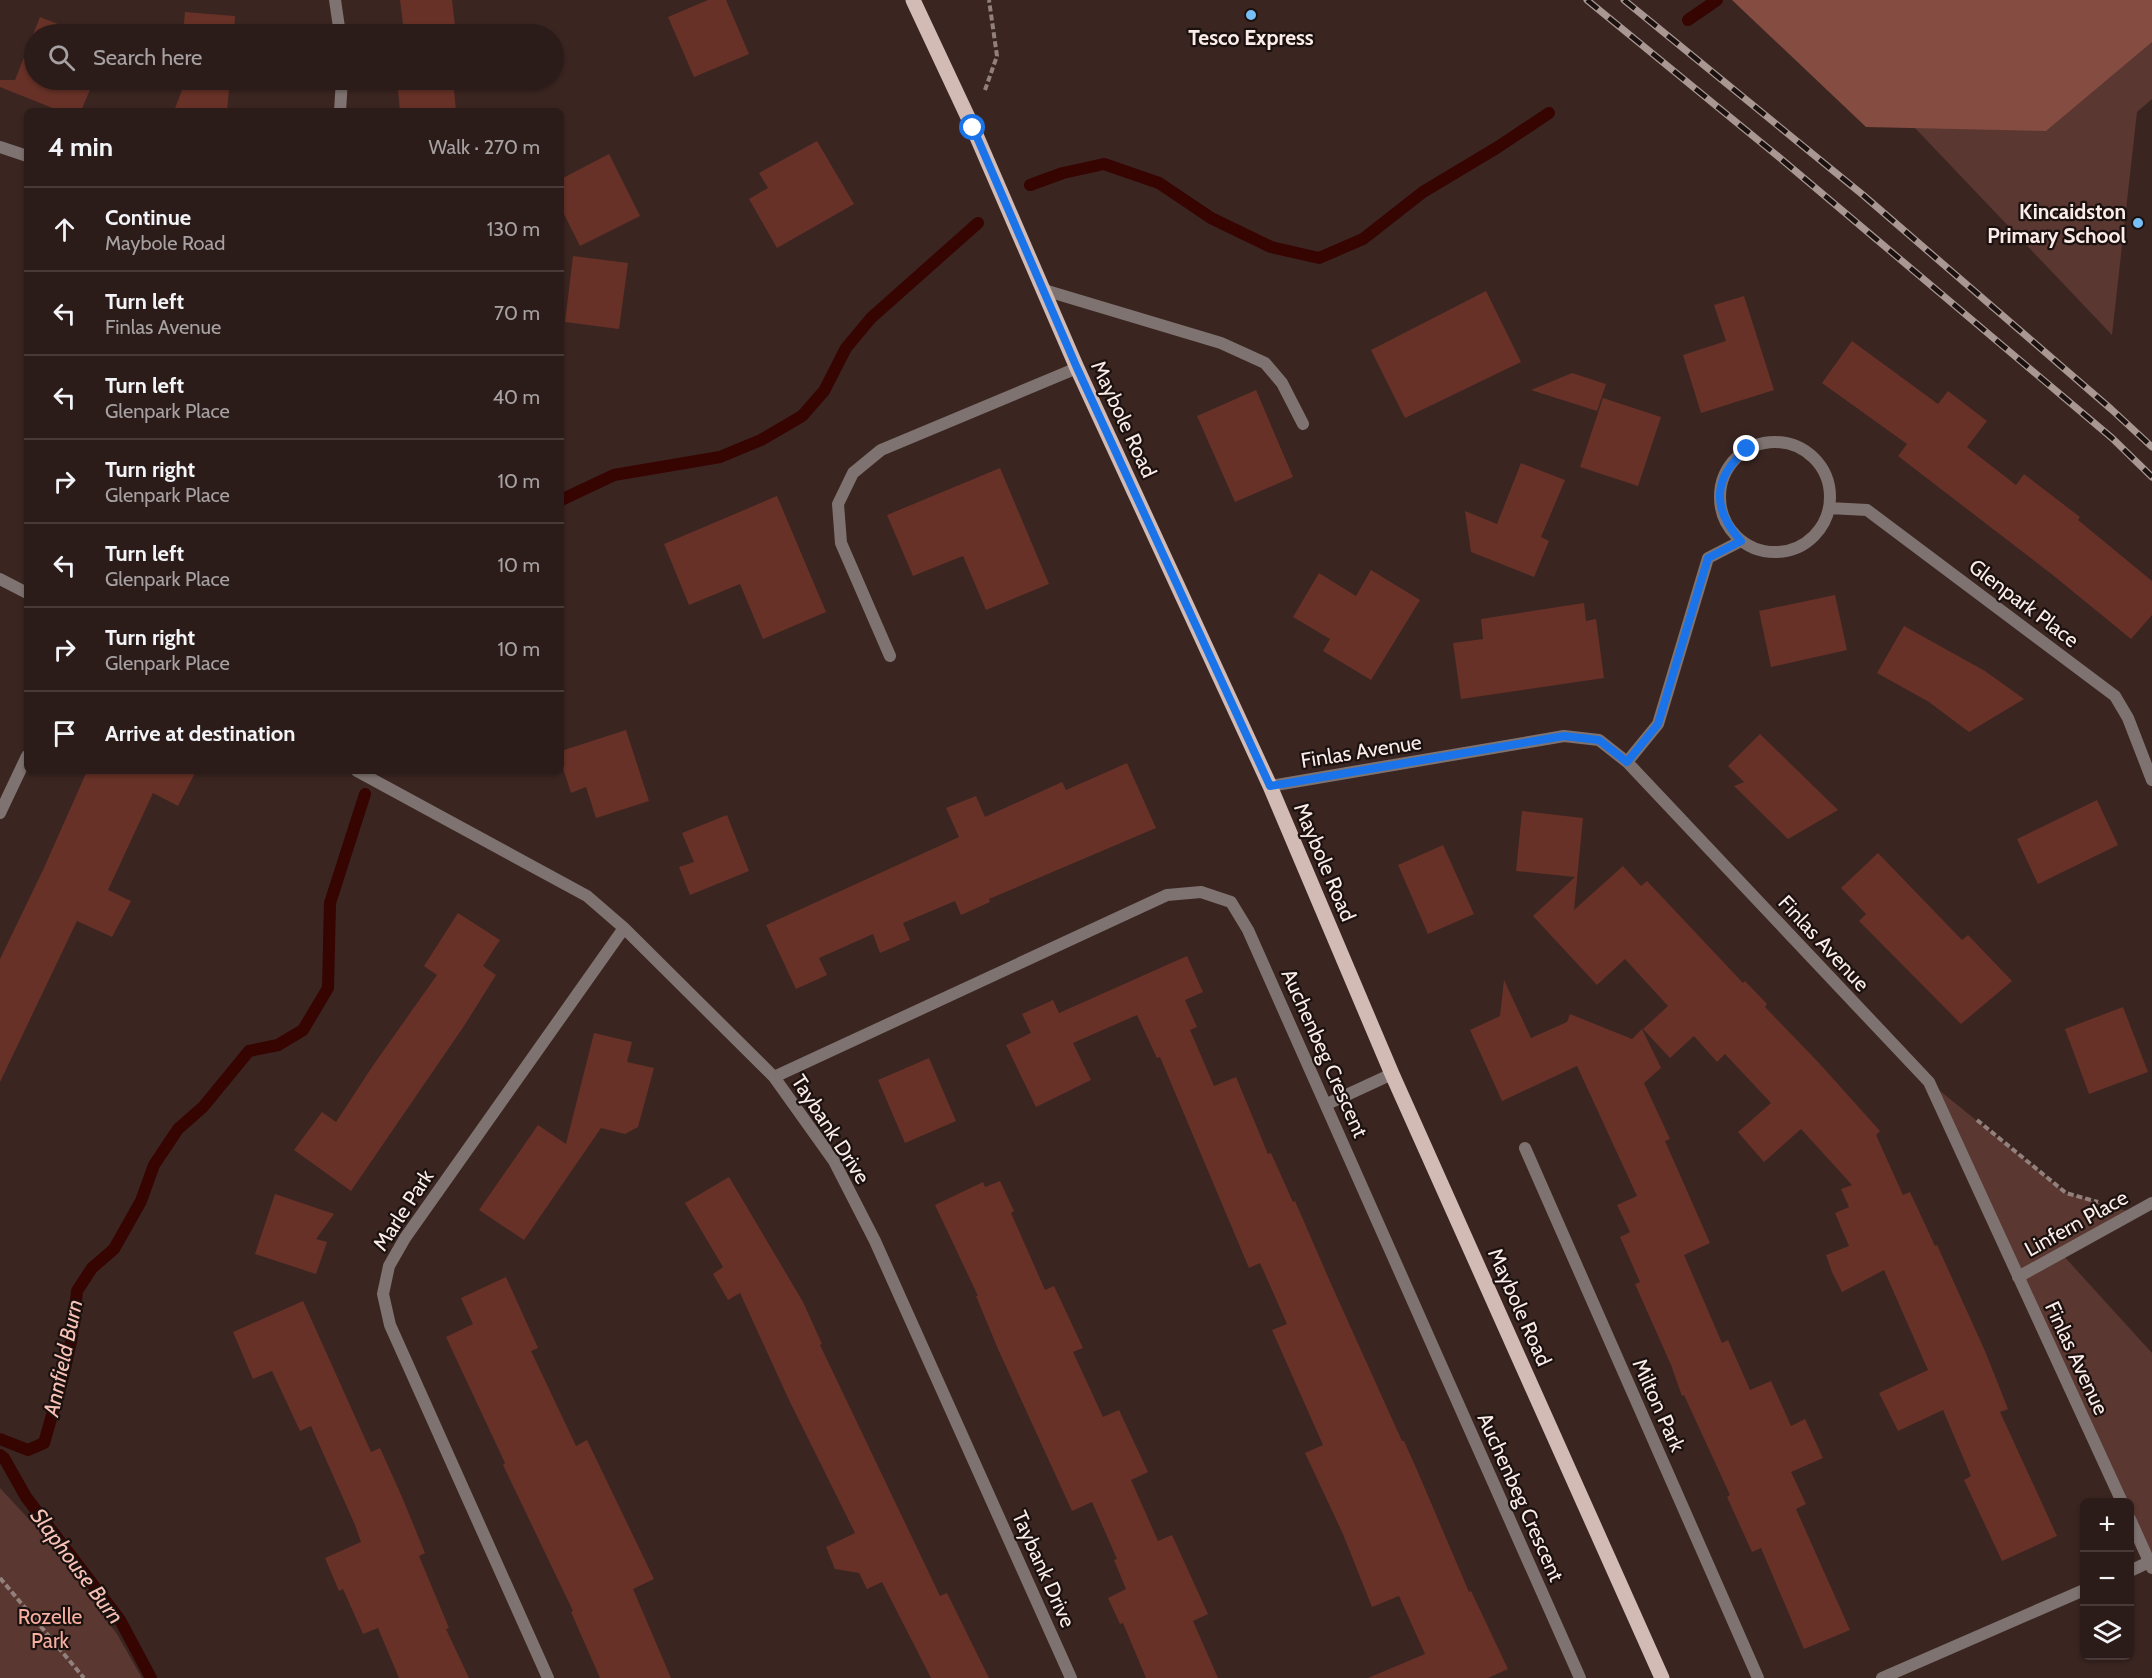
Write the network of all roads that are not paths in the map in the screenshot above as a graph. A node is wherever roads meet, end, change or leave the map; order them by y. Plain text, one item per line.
1 (335, 0) edge
2 (914, 0) edge
3 (339, 24) edge
4 (341, 90) edge
5 (340, 108) edge
6 (0, 147) edge
7 (24, 155) edge
8 (1044, 290) junction
9 (1077, 368) junction
10 (1303, 424) dead end
11 (1829, 508) junction
12 (1741, 541) junction
13 (0, 579) edge
14 (24, 591) edge
15 (890, 656) dead end
16 (24, 762) edge
17 (1627, 762) junction
18 (363, 774) edge
19 (2152, 780) edge
20 (1270, 786) junction
21 (0, 813) edge
22 (624, 928) junction
23 (1392, 1074) junction
24 (774, 1077) junction
25 (1327, 1104) junction
26 (1525, 1148) dead end
27 (2152, 1203) edge
28 (2019, 1277) junction
29 (2120, 1498) edge
30 (2134, 1528) edge
31 (2151, 1565) edge
32 (2134, 1570) edge
33 (2080, 1592) edge
34 (548, 1678) edge
35 (1071, 1678) edge
36 (1580, 1678) edge
37 (1662, 1678) edge
38 (1758, 1678) edge
39 (1882, 1678) edge

1 - 3 street
2 - 8 main road, Maybole Road
4 - 5 street
6 - 7 street
8 - 9 main road, Maybole Road
8 - 10 street
9 - 15 street
9 - 20 main road, Maybole Road
11 - 12 street
11 - 12 street
11 - 19 street, Glenpark Place
12 - 17 street
13 - 14 street
16 - 21 street
17 - 20 street, Finlas Avenue
17 - 28 street, Finlas Avenue
18 - 22 street, Taybank Drive
20 - 23 main road, Maybole Road
22 - 24 street, Taybank Drive
22 - 34 street, Marle Park
23 - 25 street
23 - 37 main road, Maybole Road
24 - 25 street, Auchenbeg Crescent
24 - 35 street, Taybank Drive
25 - 36 street, Auchenbeg Crescent
26 - 38 street, Milton Park
27 - 28 street, Linfern Place
28 - 29 street, Finlas Avenue
30 - 31 street
31 - 32 street
33 - 39 street

